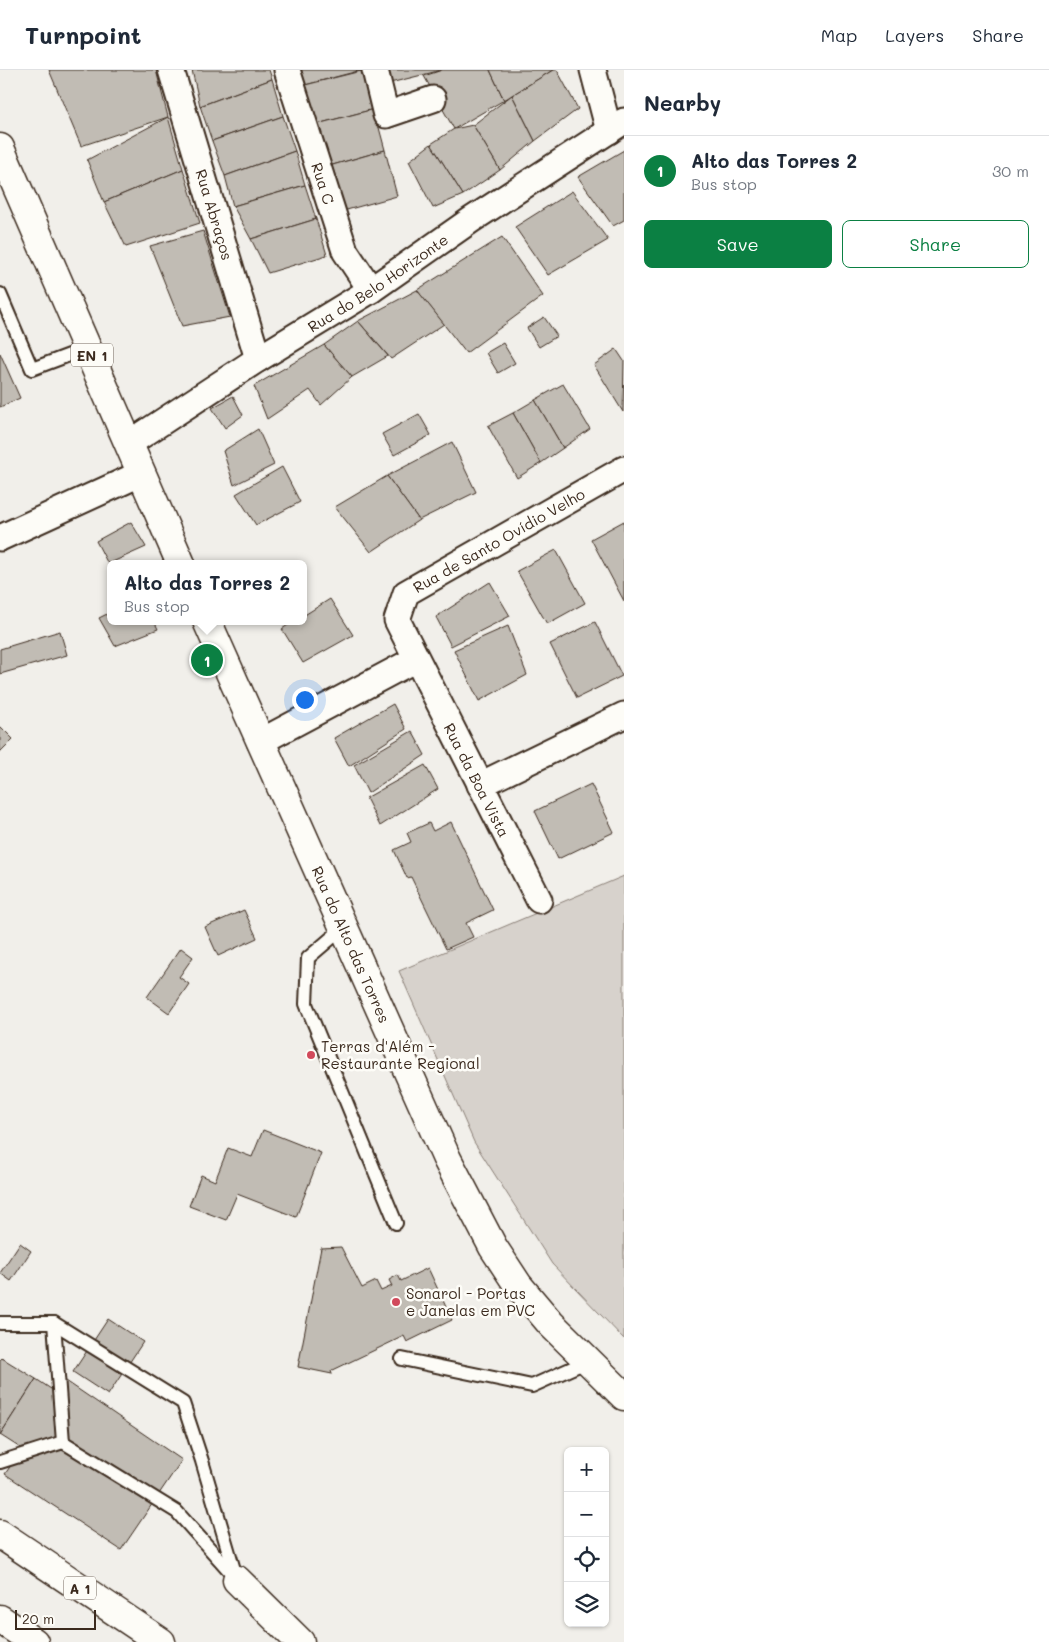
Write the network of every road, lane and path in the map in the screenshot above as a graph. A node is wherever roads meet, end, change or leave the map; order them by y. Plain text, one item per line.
1 (171, 70) edge
2 (287, 70) edge
3 (375, 70) edge
4 (592, 70) edge
5 (433, 99) dead end
6 (617, 126) edge
7 (0, 148) edge
8 (371, 290) junction
9 (0, 294) edge
10 (88, 348) junction
11 (258, 360) junction
12 (130, 444) junction
13 (624, 469) edge
14 (142, 473) junction
15 (0, 538) edge
16 (180, 560) edge
17 (209, 625) edge
18 (416, 659) junction
19 (624, 715) edge
20 (260, 742) junction
21 (480, 785) junction
22 (539, 900) dead end
23 (343, 928) junction
24 (396, 1224) dead end
25 (0, 1323) edge
26 (54, 1323) junction
27 (402, 1360) dead end
28 (588, 1361) junction
29 (624, 1396) edge
30 (63, 1442) junction
31 (0, 1462) edge
32 (0, 1534) edge
33 (237, 1580) junction
34 (0, 1619) edge
35 (34, 1642) edge
36 (160, 1642) edge
37 (300, 1642) edge

1 - 11 street, Rua Abraços
2 - 8 street, Rua C
3 - 5 street
4 - 6 street
6 - 8 street, Rua do Belo Horizonte
7 - 10 main road, EN 1
8 - 11 street, Rua do Belo Horizonte
9 - 10 lane
10 - 12 main road, EN 1
11 - 12 street, Rua do Belo Horizonte
12 - 14 main road, EN 1
13 - 18 street, Rua de Santo Ovídio Velho
14 - 15 street
14 - 16 main road, EN 1
17 - 20 main road, Rua do Alto das Torres
18 - 20 street
18 - 21 street, Rua da Boa Vista
19 - 21 street
20 - 23 main road, Rua do Alto das Torres
21 - 22 street, Rua da Boa Vista
23 - 24 lane
23 - 28 main road, Rua do Alto das Torres
25 - 26 lane
26 - 30 lane
26 - 33 lane
27 - 28 lane
28 - 29 main road, Rua do Alto das Torres
30 - 31 lane
30 - 33 lane
32 - 36 main road, A 1
33 - 37 main road
34 - 35 main road

